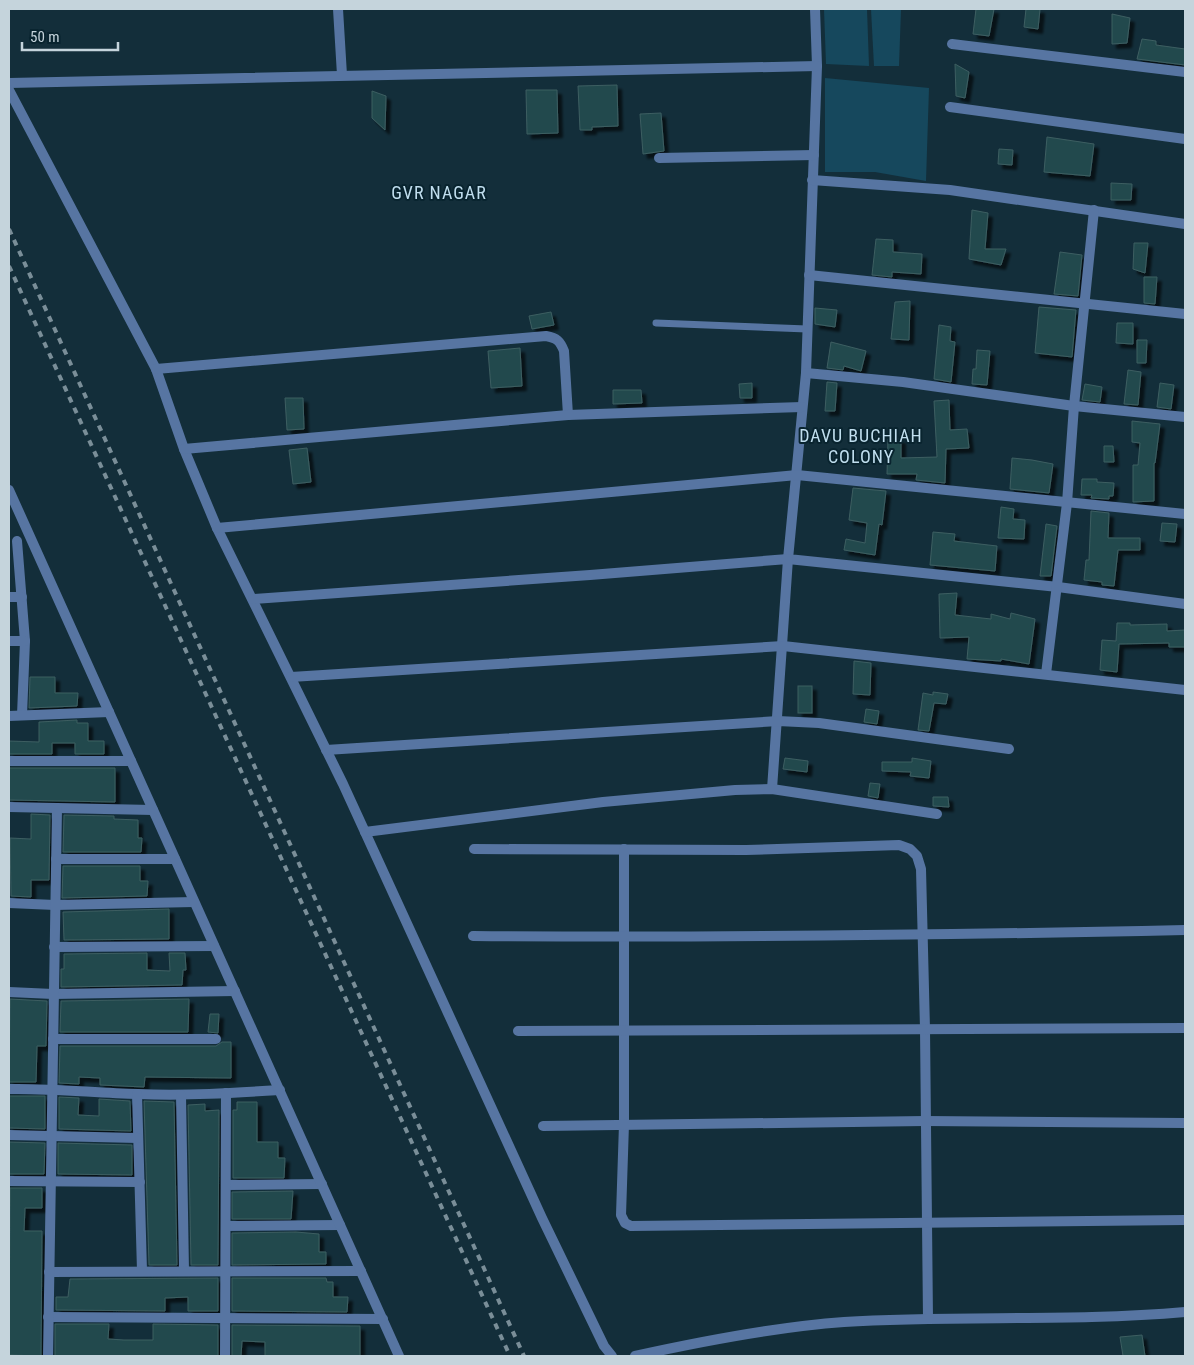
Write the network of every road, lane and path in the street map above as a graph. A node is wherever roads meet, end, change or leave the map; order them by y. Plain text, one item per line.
1 (338, 9) edge
2 (815, 9) edge
3 (952, 44) dead end
4 (818, 66) junction
5 (1185, 72) edge
6 (342, 75) junction
7 (9, 83) edge
8 (9, 90) edge
9 (950, 107) dead end
10 (1185, 139) edge
11 (814, 155) junction
12 (659, 158) dead end
13 (812, 180) junction
14 (1094, 210) junction
15 (1185, 224) edge
16 (809, 275) junction
17 (1084, 303) junction
18 (1185, 314) edge
19 (656, 323) dead end
20 (807, 328) junction
21 (156, 369) junction
22 (806, 373) junction
23 (1074, 406) junction
24 (802, 407) junction
25 (568, 415) junction
26 (1185, 416) edge
27 (184, 449) junction
28 (797, 475) junction
29 (9, 491) edge
30 (1067, 502) junction
31 (1185, 514) edge
32 (217, 528) junction
33 (13, 541) edge
34 (32, 541) junction
35 (788, 559) junction
36 (1058, 587) junction
37 (9, 597) edge
38 (22, 597) junction
39 (253, 599) junction
40 (1185, 604) edge
41 (9, 641) edge
42 (25, 641) junction
43 (783, 646) junction
44 (1046, 674) junction
45 (291, 677) junction
46 (1185, 690) edge
47 (109, 712) junction
48 (22, 715) junction
49 (9, 716) edge
50 (778, 721) junction
51 (1009, 749) dead end
52 (326, 750) junction
53 (131, 760) junction
54 (9, 761) edge
55 (772, 789) junction
56 (9, 807) edge
57 (56, 808) junction
58 (153, 810) junction
59 (937, 814) dead end
60 (365, 832) junction
61 (474, 849) dead end
62 (624, 850) junction
63 (56, 859) junction
64 (175, 859) junction
65 (194, 902) junction
66 (9, 903) edge
67 (55, 905) junction
68 (1185, 930) edge
69 (473, 936) dead end
70 (923, 936) junction
71 (625, 937) junction
72 (214, 946) junction
73 (54, 947) junction
74 (235, 991) junction
75 (9, 992) edge
76 (54, 994) junction
77 (1185, 1028) edge
78 (925, 1029) junction
79 (518, 1031) dead end
80 (625, 1032) junction
81 (53, 1039) junction
82 (216, 1039) dead end
83 (52, 1088) junction
84 (9, 1089) edge
85 (280, 1090) junction
86 (137, 1094) junction
87 (226, 1094) junction
88 (181, 1095) junction
89 (926, 1121) junction
90 (1185, 1123) edge
91 (624, 1124) junction
92 (543, 1126) dead end
93 (9, 1135) edge
94 (51, 1136) junction
95 (138, 1138) junction
96 (9, 1181) edge
97 (51, 1181) junction
98 (140, 1182) junction
99 (322, 1184) junction
100 (226, 1185) junction
101 (1185, 1220) edge
102 (928, 1223) junction
103 (340, 1225) junction
104 (226, 1226) junction
105 (142, 1271) junction
106 (184, 1271) junction
107 (226, 1271) junction
108 (361, 1271) junction
109 (49, 1272) junction
110 (1185, 1312) edge
111 (48, 1317) junction
112 (226, 1318) junction
113 (382, 1319) junction
114 (928, 1319) junction
115 (48, 1356) edge
116 (225, 1356) edge
117 (399, 1356) edge
118 (612, 1356) edge
119 (634, 1356) edge

1 - 6 street
2 - 4 street
3 - 5 street
4 - 6 street
4 - 11 street
6 - 7 street
8 - 21 street
9 - 10 street
11 - 12 street
11 - 13 street
13 - 14 street
13 - 16 street
14 - 15 street
14 - 17 street
16 - 17 street
16 - 20 street
17 - 18 street
17 - 23 street
19 - 20 lane
20 - 22 street
21 - 25 street
21 - 27 street
22 - 23 street
22 - 24 street
23 - 26 street
23 - 30 street
24 - 25 street
24 - 28 street
25 - 27 street
27 - 32 street
28 - 30 street
28 - 32 street
28 - 35 street
29 - 34 street
30 - 31 street
30 - 36 street
32 - 39 street
33 - 34 street
33 - 38 street
34 - 47 street
35 - 36 street
35 - 39 street
35 - 43 street
36 - 40 street
36 - 44 street
37 - 38 street
38 - 42 street
39 - 45 street
41 - 42 street
42 - 48 street
43 - 44 street
43 - 45 street
43 - 50 street
44 - 46 street
45 - 52 street
47 - 48 street
47 - 53 street
48 - 49 street
50 - 51 street
50 - 52 street
50 - 55 street
52 - 60 street
53 - 54 street
53 - 58 street
55 - 59 street
55 - 60 street
56 - 57 street
57 - 58 street
57 - 63 street
58 - 64 street
60 - 118 street
61 - 62 street
62 - 70 street
62 - 71 street
63 - 64 street
63 - 67 street
64 - 65 street
65 - 67 street
65 - 72 street
66 - 67 street
67 - 73 street
68 - 70 street
69 - 71 street
70 - 71 street
70 - 78 street
71 - 80 street
72 - 73 street
72 - 74 street
73 - 76 street
74 - 76 street
74 - 85 street
75 - 76 street
76 - 81 street
77 - 78 street
78 - 80 street
78 - 89 street
79 - 80 street
80 - 91 street
81 - 82 street
81 - 83 street
83 - 84 street
83 - 86 street
83 - 94 street
85 - 87 street
85 - 99 street
86 - 88 street
86 - 95 street
87 - 88 street
87 - 100 street
88 - 106 street
89 - 90 street
89 - 91 street
89 - 102 street
91 - 92 street
91 - 102 street
93 - 94 street
94 - 95 street
94 - 97 street
95 - 98 street
96 - 97 street
97 - 98 street
97 - 109 street
98 - 105 street
99 - 100 street
99 - 103 street
100 - 104 street
101 - 102 street
102 - 114 street
103 - 104 street
103 - 108 street
104 - 107 street
105 - 106 street
105 - 109 street
106 - 107 street
107 - 108 street
107 - 112 street
108 - 113 street
109 - 111 street
110 - 114 street
111 - 112 street
111 - 115 street
112 - 113 street
112 - 116 street
113 - 117 street
114 - 119 street

